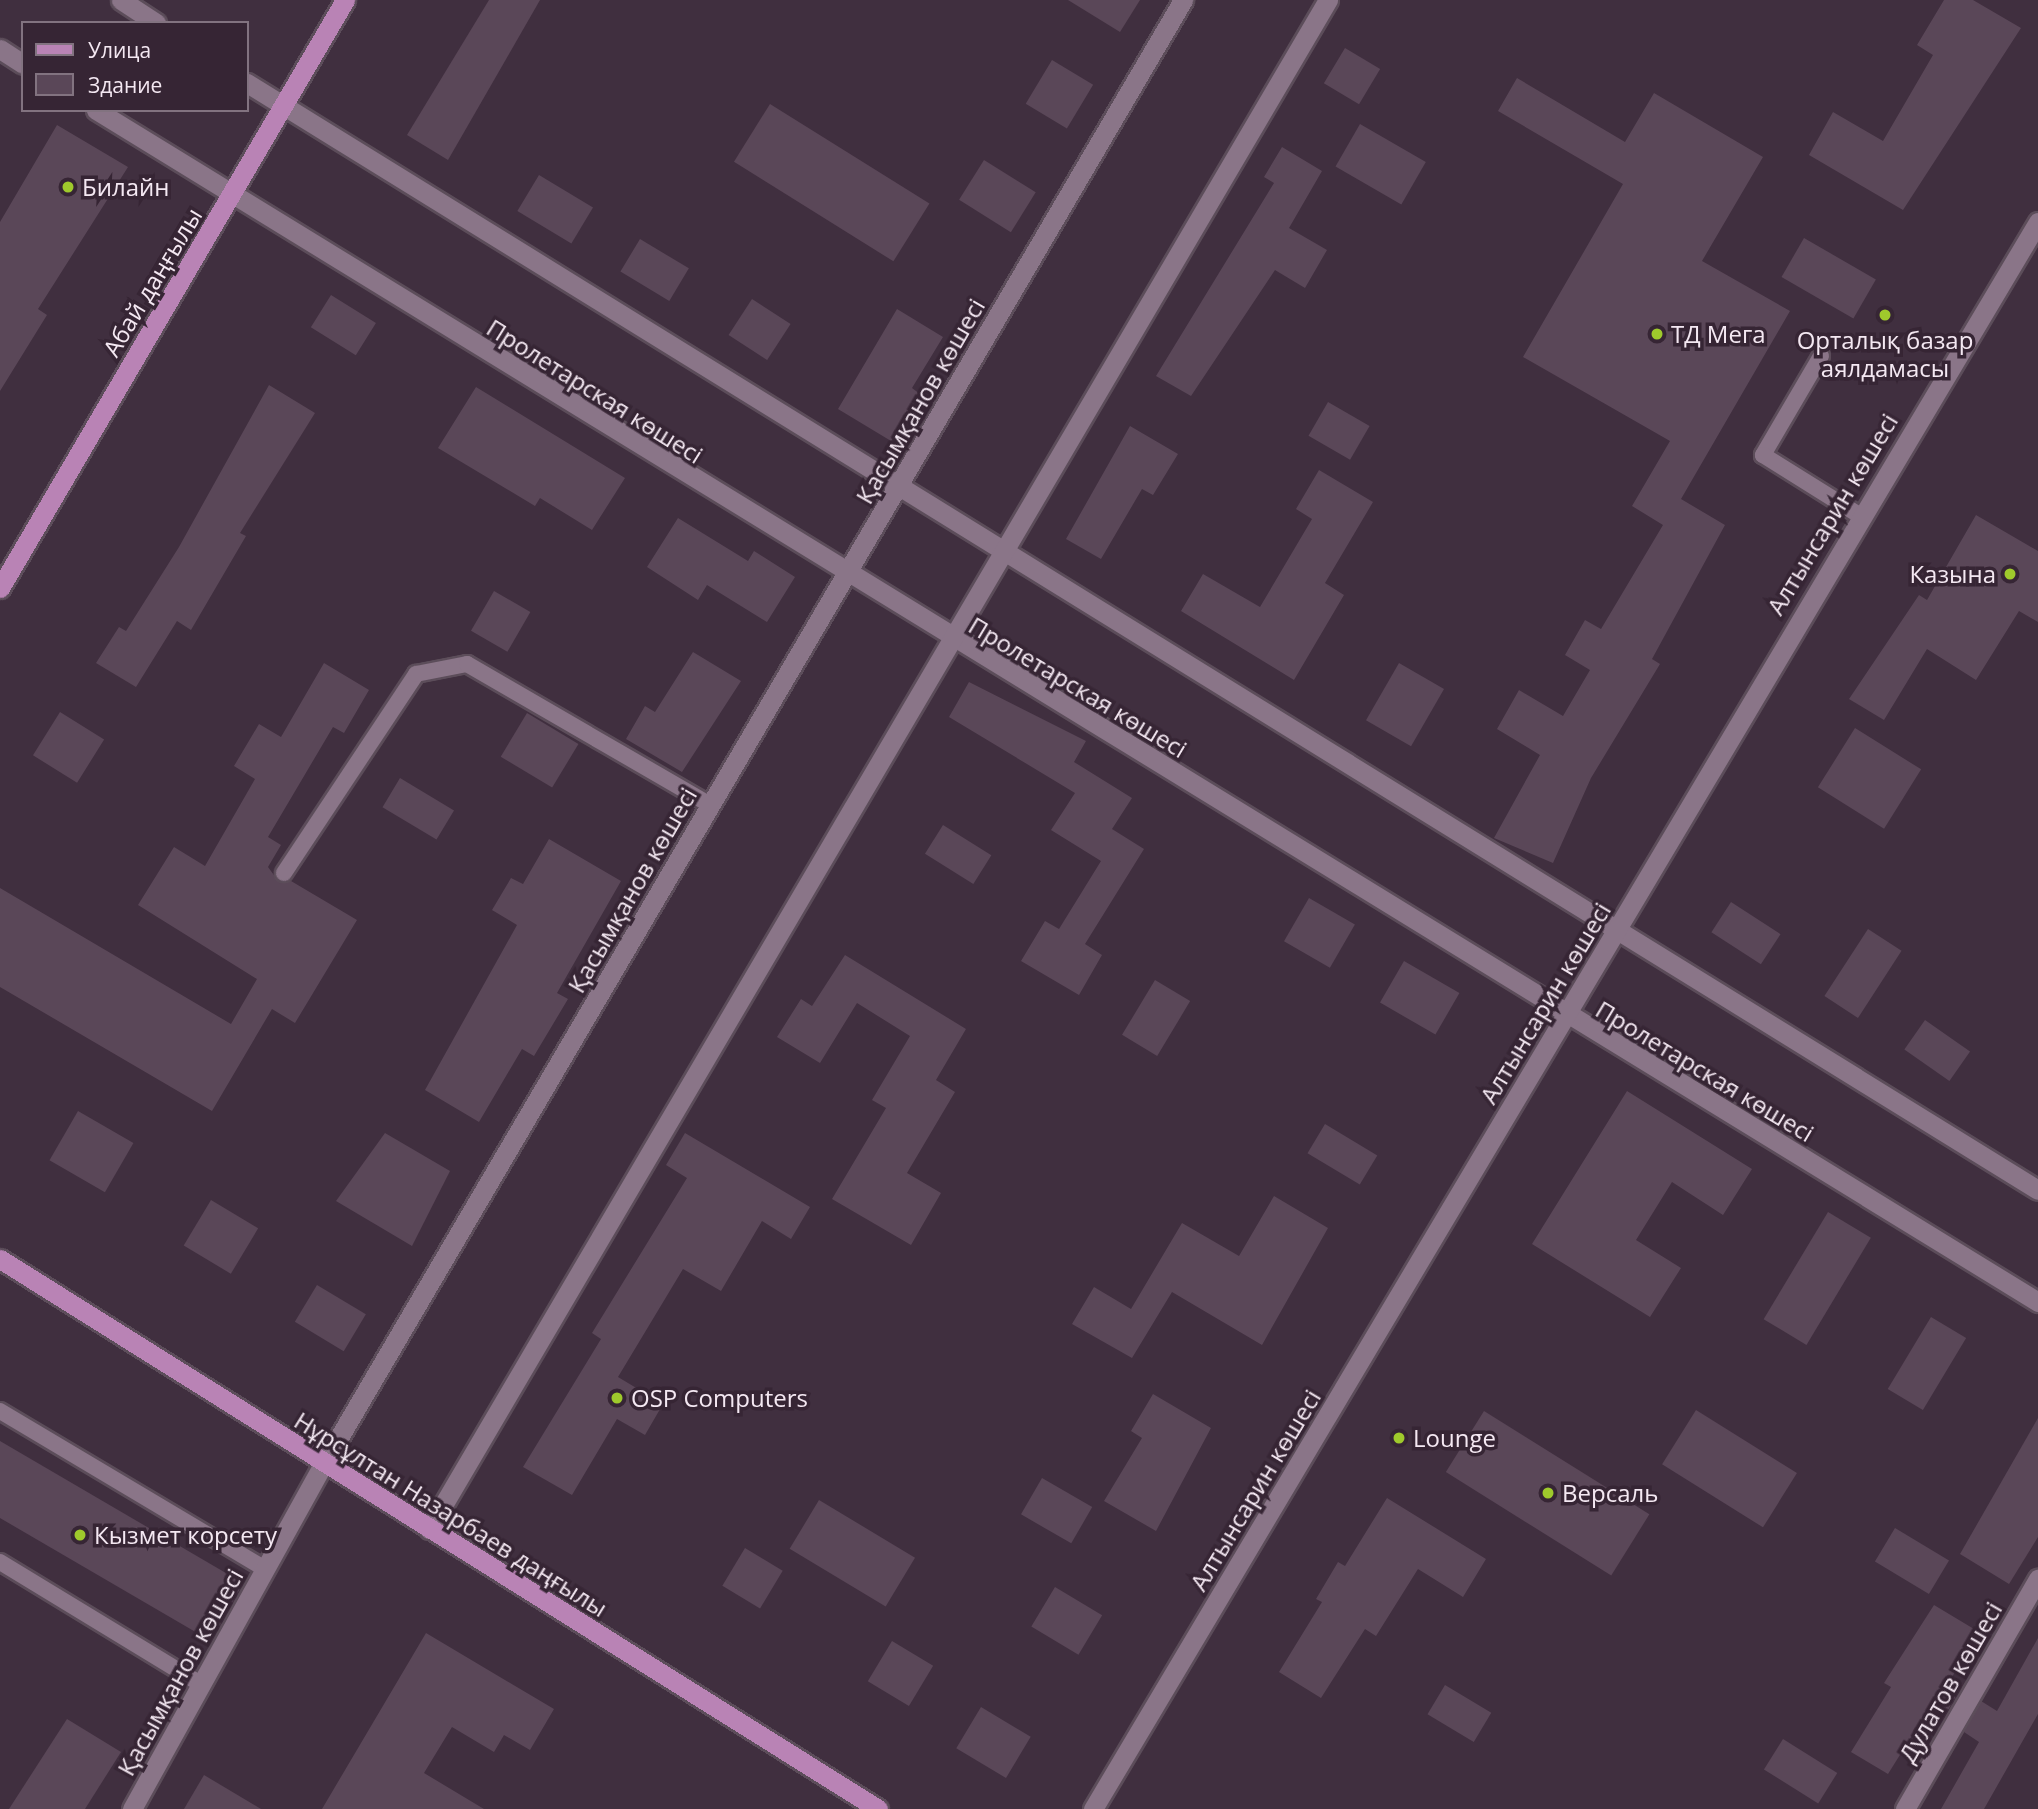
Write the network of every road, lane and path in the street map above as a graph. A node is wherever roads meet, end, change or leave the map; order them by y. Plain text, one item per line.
1 (121, 0) edge
2 (345, 0) edge
3 (1183, 0) edge
4 (1328, 0) edge
5 (153, 21) edge
6 (0, 49) edge
7 (21, 63) edge
8 (248, 84) edge
9 (284, 107) junction
10 (99, 112) edge
11 (231, 197) junction
12 (2038, 222) edge
13 (1821, 356) dead end
14 (898, 485) junction
15 (1859, 514) junction
16 (1005, 551) junction
17 (846, 574) junction
18 (0, 588) edge
19 (953, 639) junction
20 (710, 805) junction
21 (284, 873) dead end
22 (1618, 929) junction
23 (1567, 1015) junction
24 (2038, 1189) edge
25 (0, 1259) edge
26 (2038, 1302) edge
27 (0, 1411) edge
28 (324, 1463) junction
29 (429, 1529) junction
30 (0, 1562) edge
31 (265, 1569) junction
32 (2038, 1579) edge
33 (201, 1684) junction
34 (132, 1809) edge
35 (877, 1809) edge
36 (1093, 1809) edge
37 (1905, 1809) edge

1 - 5 street
2 - 9 main road, Абай даңғылы
3 - 14 street, Қасымқанов көшесі
4 - 16 street
6 - 7 street
8 - 9 street
9 - 11 main road, Абай даңғылы
9 - 14 street
10 - 11 street, Пролетарская көшесі
11 - 17 street, Пролетарская көшесі
11 - 18 main road, Абай даңғылы
12 - 15 street, Алтынсарин көшесі
13 - 15 lane
14 - 16 street
14 - 17 street, Қасымқанов көшесі
15 - 22 street, Алтынсарин көшесі
16 - 19 street
16 - 22 street
17 - 19 street, Пролетарская көшесі
17 - 20 street, Қасымқанов көшесі
19 - 23 street, Пролетарская көшесі
19 - 29 street
20 - 21 lane
20 - 28 street, Қасымқанов көшесі
22 - 23 street, Алтынсарин көшесі
22 - 24 street
23 - 26 street, Пролетарская көшесі
23 - 36 street, Алтынсарин көшесі
25 - 28 main road, Нұрсұлтан Назарбаев даңғылы
27 - 31 lane
28 - 29 main road, Нұрсұлтан Назарбаев даңғылы
28 - 31 street, Қасымқанов көшесі
29 - 35 main road, Нұрсұлтан Назарбаев даңғылы
30 - 33 lane
31 - 33 street, Қасымқанов көшесі
32 - 37 street, Дулатов көшесі
33 - 34 street, Қасымқанов көшесі

